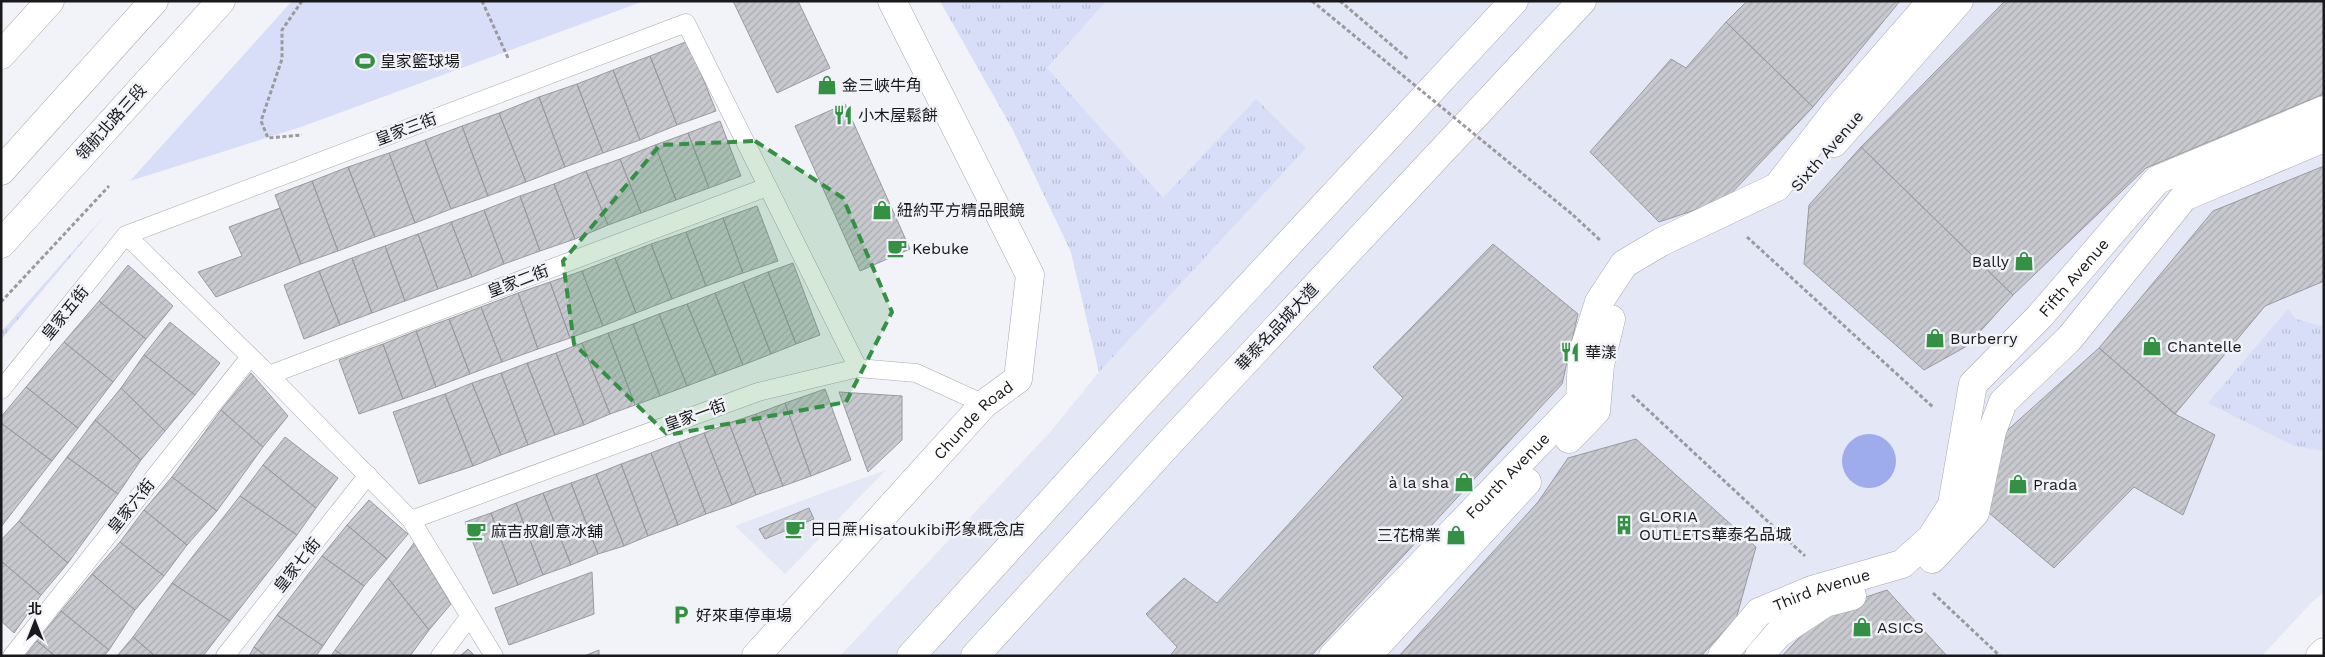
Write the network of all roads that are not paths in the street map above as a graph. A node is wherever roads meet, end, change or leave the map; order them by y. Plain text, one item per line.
1 (50, 1) edge
2 (154, 1) edge
3 (221, 1) edge
4 (892, 1) edge
5 (1514, 1) edge
6 (1582, 1) edge
7 (1932, 1) edge
8 (1959, 1) edge
9 (1, 55) edge
10 (2324, 110) edge
11 (2324, 138) edge
12 (1, 171) edge
13 (767, 187) junction
14 (126, 235) junction
15 (1, 244) edge
16 (1631, 269) junction
17 (250, 357) junction
18 (858, 368) junction
19 (269, 375) junction
20 (1, 390) edge
21 (984, 404) junction
22 (368, 475) junction
23 (411, 520) junction
24 (1936, 544) junction
25 (470, 616) junction
26 (2324, 652) edge
27 (12, 656) edge
28 (225, 656) edge
29 (440, 656) edge
30 (494, 656) edge
31 (756, 656) edge
32 (911, 656) edge
33 (975, 656) edge
34 (1333, 656) edge
35 (1367, 656) edge
36 (1722, 656) edge
37 (1759, 656) edge
38 (2320, 656) edge

1 - 9 street
2 - 12 street
3 - 15 street, 領航北路三段
4 - 21 street, Chunde Road
5 - 32 street
6 - 33 street, 華泰名品城大道
7 - 16 street, Sixth Avenue
8 - 16 street, Sixth Avenue
10 - 24 street, Fifth Avenue
11 - 24 street
13 - 14 lane, 皇家三街
13 - 18 lane
13 - 19 lane, 皇家二街
14 - 17 lane
14 - 20 lane, 皇家五街
16 - 34 street, Fourth Avenue
16 - 35 street, Fourth Avenue
17 - 19 lane
17 - 27 lane, 皇家六街
18 - 21 lane, 皇家一街
18 - 23 lane, 皇家一街
19 - 22 lane
21 - 31 street, Chunde Road
22 - 23 lane
22 - 28 lane, 皇家七街
23 - 25 lane
24 - 36 street, Third Avenue
24 - 37 street, Third Avenue
25 - 29 lane
25 - 30 lane
26 - 38 street

